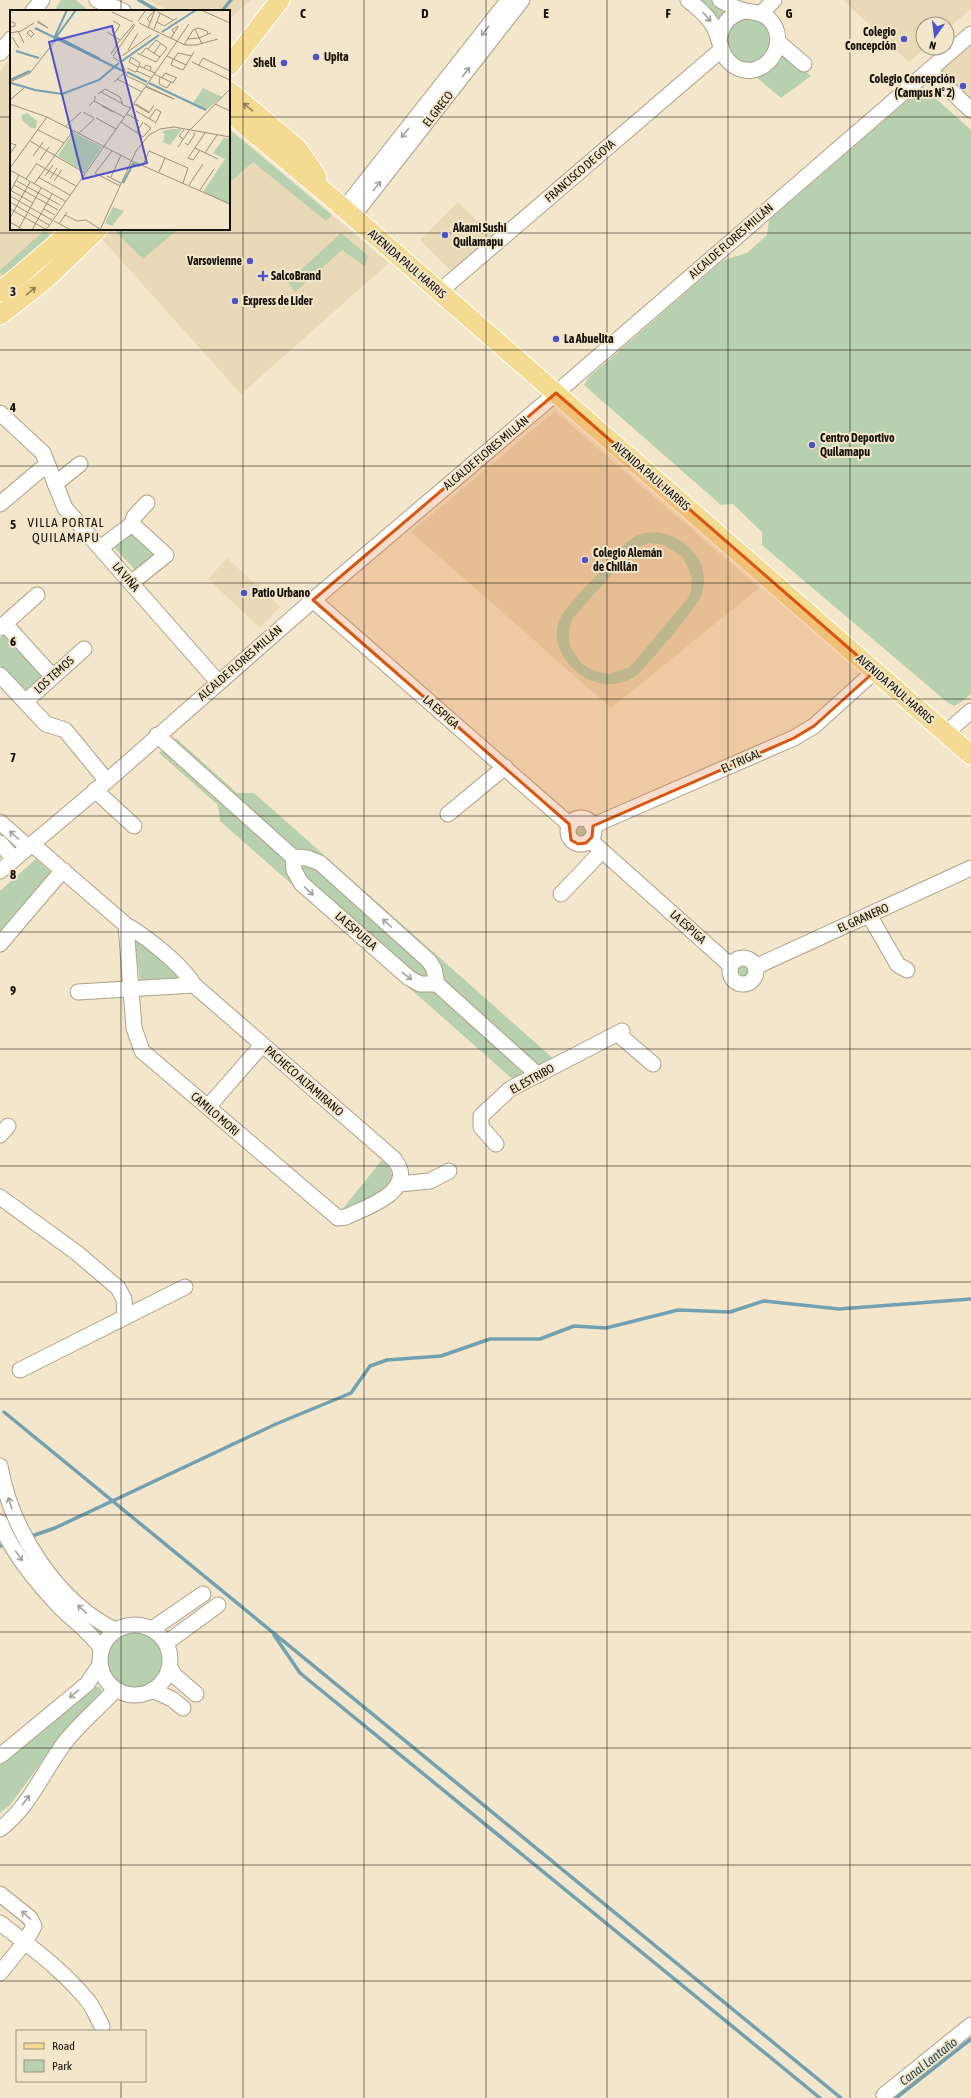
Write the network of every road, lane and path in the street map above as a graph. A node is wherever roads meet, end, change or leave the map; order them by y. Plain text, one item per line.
1 (42, 0) edge
2 (90, 0) edge
3 (97, 0) edge
4 (273, 0) edge
5 (280, 0) edge
6 (509, 0) edge
7 (522, 0) edge
8 (688, 0) edge
9 (720, 0) edge
10 (774, 0) edge
11 (34, 10) edge
12 (104, 10) edge
13 (121, 10) edge
14 (744, 11) junction
15 (761, 14) junction
16 (971, 34) edge
17 (10, 40) edge
18 (778, 42) junction
19 (230, 43) edge
20 (722, 50) junction
21 (0, 53) edge
22 (804, 64) dead end
23 (230, 65) edge
24 (929, 70) junction
25 (230, 92) edge
26 (971, 110) edge
27 (230, 113) edge
28 (343, 208) junction
29 (73, 230) edge
30 (97, 230) edge
31 (0, 292) edge
32 (443, 295) junction
33 (0, 315) edge
34 (556, 393) junction
35 (0, 413) edge
36 (80, 464) dead end
37 (46, 465) junction
38 (55, 484) junction
39 (147, 503) dead end
40 (0, 504) edge
41 (132, 524) junction
42 (100, 548) junction
43 (131, 583) junction
44 (38, 595) dead end
45 (313, 600) junction
46 (2, 626) edge
47 (84, 649) dead end
48 (874, 671) junction
49 (0, 675) edge
50 (52, 677) junction
51 (218, 682) junction
52 (25, 702) junction
53 (971, 711) edge
54 (946, 733) junction
55 (157, 735) junction
56 (971, 755) edge
57 (505, 767) junction
58 (107, 780) junction
59 (95, 790) junction
60 (448, 814) dead end
61 (0, 822) edge
62 (570, 825) junction
63 (134, 826) dead end
64 (591, 833) junction
65 (0, 843) edge
66 (30, 846) junction
67 (602, 851) junction
68 (293, 857) junction
69 (14, 859) junction
70 (971, 868) edge
71 (63, 870) junction
72 (0, 871) edge
73 (561, 894) dead end
74 (869, 915) junction
75 (126, 925) junction
76 (0, 944) edge
77 (732, 966) junction
78 (755, 967) junction
79 (907, 970) dead end
80 (437, 984) junction
81 (194, 985) junction
82 (131, 988) junction
83 (78, 992) dead end
84 (262, 1044) junction
85 (653, 1064) dead end
86 (538, 1075) junction
87 (208, 1107) junction
88 (496, 1144) dead end
89 (449, 1171) dead end
90 (399, 1184) junction
91 (0, 1197) edge
92 (185, 1287) dead end
93 (125, 1317) junction
94 (20, 1370) dead end
95 (0, 1466) edge
96 (0, 1522) edge
97 (204, 1594) dead end
98 (218, 1605) dead end
99 (152, 1629) junction
100 (115, 1630) junction
101 (166, 1643) junction
102 (101, 1648) junction
103 (100, 1665) junction
104 (170, 1667) junction
105 (115, 1690) junction
106 (152, 1690) junction
107 (196, 1694) dead end
108 (183, 1708) dead end
109 (0, 1756) edge
110 (0, 1829) edge
111 (0, 1894) edge
112 (0, 1923) edge
113 (25, 1942) junction
114 (0, 1973) edge
115 (971, 2025) edge
116 (102, 2026) dead end
117 (884, 2095) dead end

1 - 11 street
2 - 12 street
3 - 13 street
4 - 19 main road
5 - 23 main road
6 -> 28 street, EL GRECO
28 -> 7 street, EL GRECO
8 -> 20 street
9 - 14 street
10 - 15 street
14 - 15 street
14 - 20 street
15 - 18 street
16 - 24 street, ALCALDE FLORES MILLÁN
17 - 21 street
18 - 20 street
18 - 22 street
20 - 32 street, FRANCISCO DE GOYA
24 - 26 street
24 - 34 street, ALCALDE FLORES MILLÁN
28 -> 25 main road, AVENIDA PAUL HARRIS
27 - 28 main road, AVENIDA PAUL HARRIS
28 - 32 main road, AVENIDA PAUL HARRIS
29 - 31 main road
33 -> 30 main road
32 - 34 main road, AVENIDA PAUL HARRIS
34 - 45 street, ALCALDE FLORES MILLÁN
34 - 48 main road, AVENIDA PAUL HARRIS
35 - 37 street, LA VIÑA
36 - 38 street
37 - 38 street, LA VIÑA
37 - 40 street
38 - 42 street, LA VIÑA
39 - 41 street
41 - 42 street
41 - 43 street
42 - 43 street, LA VIÑA
43 - 51 street, LA VIÑA
44 - 46 street
45 - 51 street, ALCALDE FLORES MILLÁN
45 - 57 street, LA ESPIGA
46 - 50 street
47 - 50 street, LOS TEMOS
48 - 54 main road, AVENIDA PAUL HARRIS
48 - 64 street, EL TRIGAL
49 - 52 street
50 - 52 street, LOS TEMOS
51 - 55 street, ALCALDE FLORES MILLÁN
52 - 58 street
53 - 54 street
54 - 56 main road, AVENIDA PAUL HARRIS
55 - 58 street, ALCALDE FLORES MILLÁN
55 - 68 street
57 - 60 street
57 - 62 street, LA ESPIGA
58 - 59 street, ALCALDE FLORES MILLÁN
59 - 63 street
59 - 66 street, ALCALDE FLORES MILLÁN
66 -> 61 street
62 - 64 street, LA ESPIGA
62 - 64 street
64 - 67 street, LA ESPIGA
65 - 69 street
66 - 69 street, ALCALDE FLORES MILLÁN
66 - 71 street
67 - 73 street
67 - 77 street, LA ESPIGA
80 -> 68 street
68 -> 80 street, LA ESPUELA
69 - 72 street, ALCALDE FLORES MILLÁN
70 - 74 street, EL GRANERO
71 - 75 street
71 - 76 street
74 - 78 street, EL GRANERO
74 - 79 street
75 - 81 street
75 - 82 street, CAMILO MORI
77 - 78 street
77 - 78 street, LA ESPIGA
80 - 86 street
81 - 82 street
81 - 84 street, PACHECO ALTAMIRANO
82 - 83 street
82 - 87 street, CAMILO MORI
84 - 87 street
84 - 90 street, PACHECO ALTAMIRANO
85 - 86 street, EL ESTRIBO
86 - 88 street, EL ESTRIBO
87 - 90 street, CAMILO MORI
89 - 90 street
91 - 93 street
92 - 93 street
93 - 94 street
100 -> 95 street
96 -> 102 street
97 - 99 street
98 - 101 street
99 - 100 street
99 - 101 street
100 - 102 street
101 - 104 street
102 - 103 street
103 - 105 street
103 -> 109 street
104 - 106 street
104 - 107 street
105 - 106 street
110 -> 105 street
106 - 108 street
113 -> 111 street
112 - 113 street
113 - 114 street
113 - 116 street
115 - 117 street

